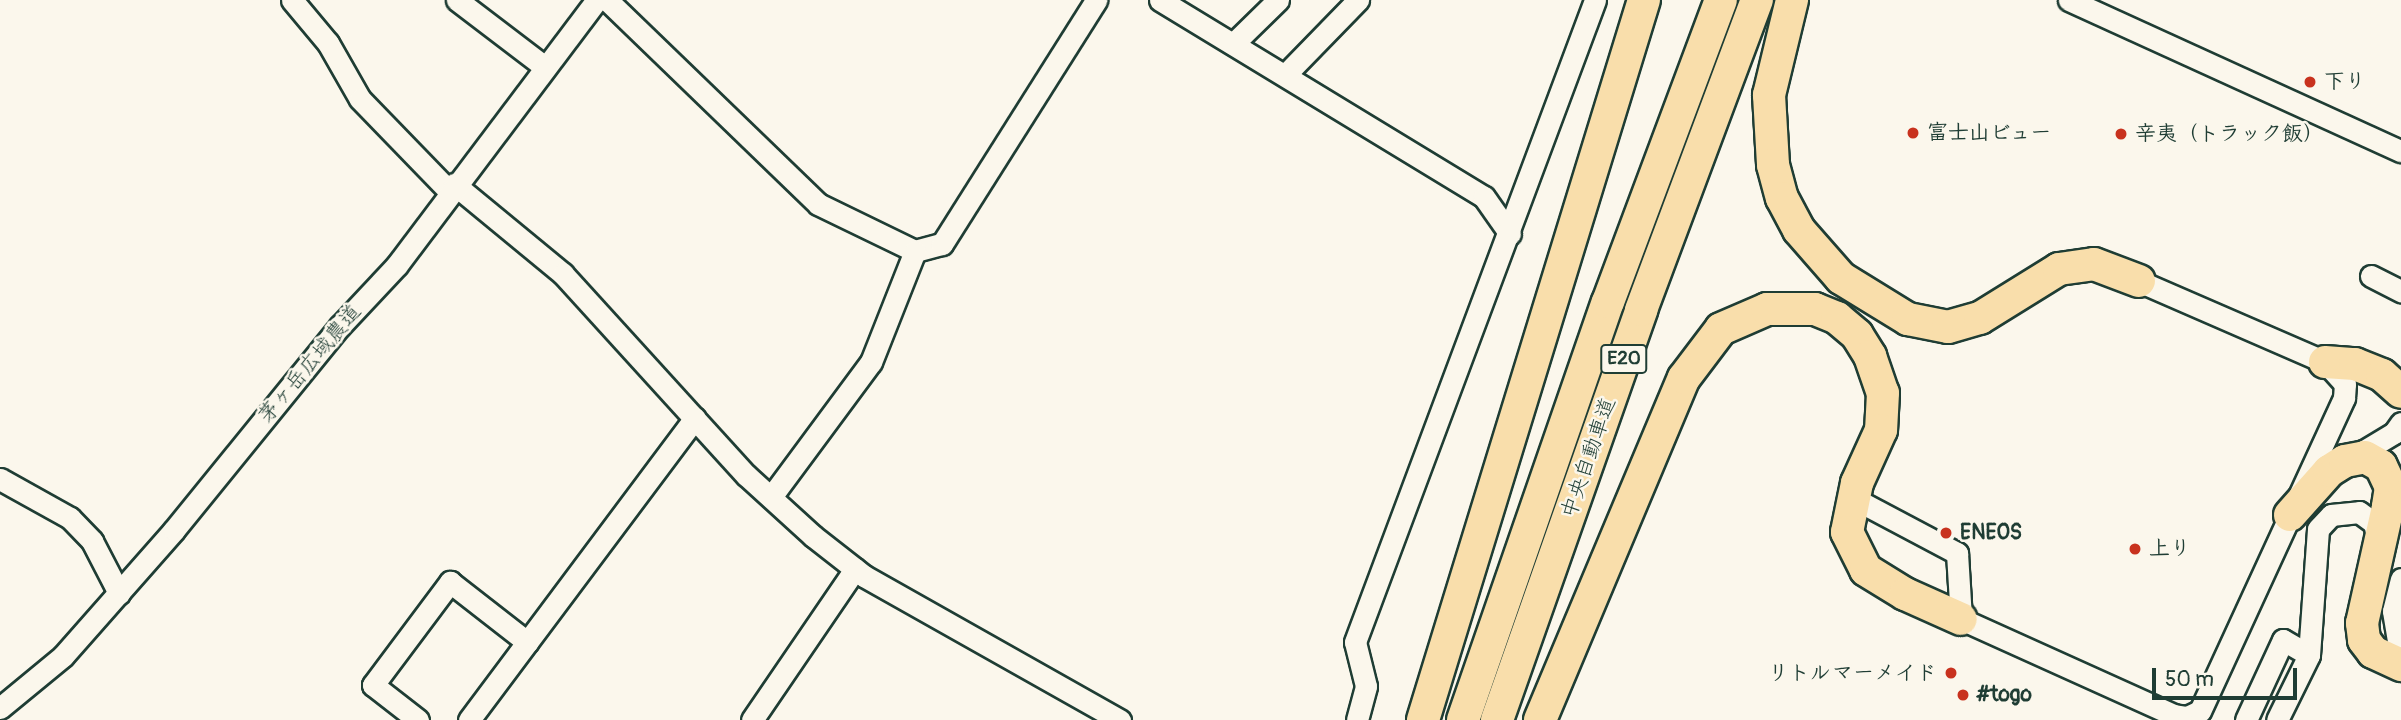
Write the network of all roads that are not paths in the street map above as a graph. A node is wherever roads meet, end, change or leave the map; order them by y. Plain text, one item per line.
1 (292, 0) edge
2 (457, 0) edge
3 (607, 0) edge
4 (1096, 0) edge
5 (1160, 0) edge
6 (1278, 0) edge
7 (1358, 0) edge
8 (1595, 0) edge
9 (1644, 0) edge
10 (1721, 0) edge
11 (1756, 0) edge
12 (1792, 0) edge
13 (2069, 0) edge
14 (585, 4) edge
15 (1233, 44) junction
16 (545, 67) junction
17 (1285, 75) junction
18 (2401, 151) edge
19 (452, 188) junction
20 (1510, 234) junction
21 (915, 251) junction
22 (2371, 276) dead end
23 (2139, 281) joint
24 (2401, 292) edge
25 (2325, 362) junction
26 (2401, 392) edge
27 (695, 418) junction
28 (2401, 423) edge
29 (2354, 457) junction
30 (0, 479) edge
31 (771, 497) junction
32 (1853, 498) junction
33 (2290, 514) junction
34 (2378, 541) junction
35 (855, 569) junction
36 (2401, 579) edge
37 (119, 593) junction
38 (1961, 619) junction
39 (527, 642) junction
40 (2309, 655) junction
41 (2401, 659) edge
42 (2401, 665) edge
43 (0, 708) edge
44 (418, 720) edge
45 (468, 720) edge
46 (752, 720) edge
47 (1120, 720) edge
48 (1357, 720) edge
49 (1423, 720) edge
50 (1463, 720) edge
51 (1497, 720) edge
52 (1540, 720) edge
53 (2246, 720) edge
54 (2277, 720) edge

1 - 19 street
2 - 16 street
3 - 21 street
4 - 21 street
5 - 15 street
6 - 15 street
7 - 17 street
8 - 20 street
9 - 49 highway
10 - 50 highway, 中央自動車道 / E20
11 - 51 highway, 中央自動車道 / E20
12 - 23 highway
13 - 18 street
14 - 16 street, 茅ヶ岳広域農道
15 - 17 street
16 - 19 street, 茅ヶ岳広域農道
17 - 20 street
19 - 27 street
19 - 37 street, 茅ヶ岳広域農道
20 - 48 street
21 - 31 street
22 - 24 street
23 - 25 street
25 - 26 highway
25 - 33 street
27 - 31 street
27 - 39 street
28 - 29 street
29 - 33 highway
29 - 34 highway
30 - 37 street
31 - 35 street
32 - 38 street
32 - 38 highway
32 - 52 highway
33 - 38 street
34 - 40 street
34 - 42 highway
35 - 46 street
35 - 47 street
36 - 41 street
37 - 43 street, 茅ヶ岳広域農道
39 - 44 street
39 - 45 street
40 - 53 street
40 - 54 street

